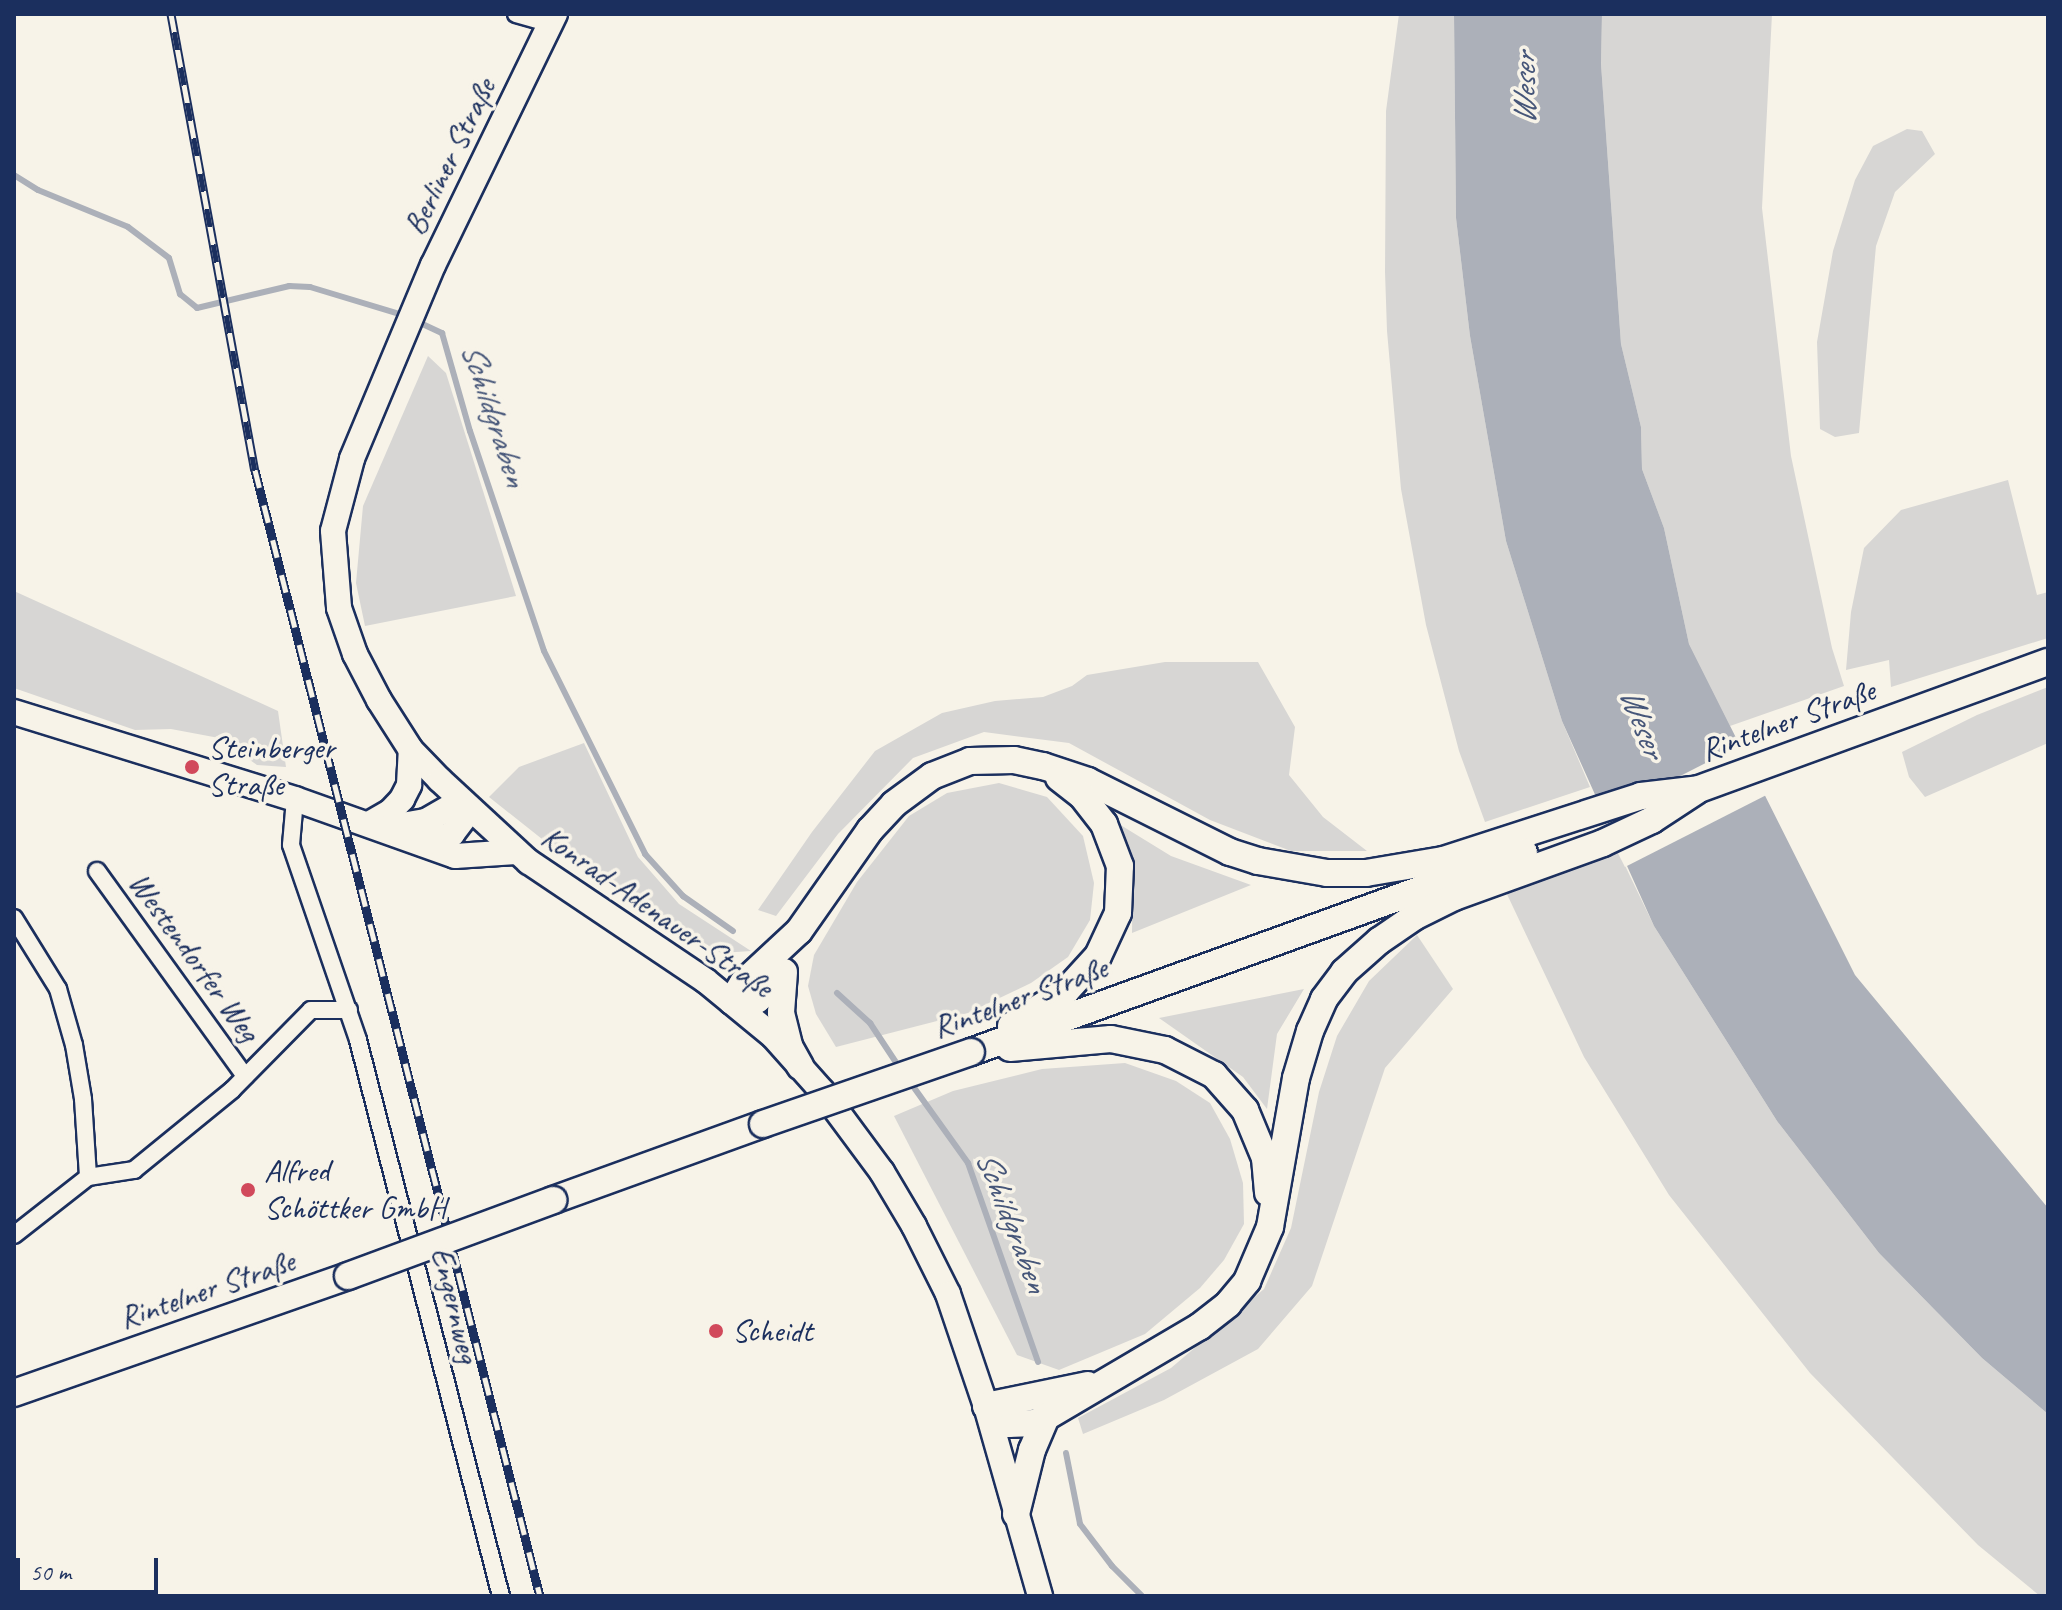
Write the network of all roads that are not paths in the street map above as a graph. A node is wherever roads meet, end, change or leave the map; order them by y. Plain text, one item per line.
1 (516, 14) edge
2 (553, 19) edge
3 (405, 329) joint
4 (2048, 662) edge
5 (14, 712) edge
6 (411, 750) junction
7 (1043, 766) junction
8 (1699, 789) junction
9 (295, 799) junction
10 (465, 805) junction
11 (377, 826) junction
12 (423, 844) junction
13 (516, 852) junction
14 (97, 871) dead end
15 (1410, 906) junction
16 (14, 918) edge
17 (799, 931) junction
18 (782, 978) junction
19 (732, 1001) junction
20 (349, 1010) junction
21 (971, 1052) junction
22 (800, 1066) junction
23 (245, 1076) junction
24 (88, 1177) junction
25 (1270, 1227) junction
26 (14, 1235) edge
27 (1098, 1384) junction
28 (14, 1393) edge
29 (986, 1406) junction
30 (1046, 1417) junction
31 (1016, 1514) junction
32 (501, 1596) edge
33 (1040, 1596) edge

1 - 2 street
2 - 3 main road, Berliner Straße
3 - 6 main road, Konrad-Adenauer-Straße
4 - 8 main road, Rintelner Straße
5 - 9 main road
6 - 10 main road, Konrad-Adenauer-Straße
6 - 11 main road
7 - 8 main road
7 - 17 main road
7 - 21 main road
8 - 15 main road
9 - 11 main road
9 - 20 street, Engernweg
10 - 11 main road
10 - 12 main road
10 - 13 main road, Konrad-Adenauer-Straße
11 - 12 main road
12 - 13 main road
13 - 19 main road, Konrad-Adenauer-Straße
14 - 23 street, Westendorfer Weg
15 - 21 main road, Rintelner Straße
15 - 25 main road
16 - 24 street
17 - 18 main road
17 - 19 main road
18 - 19 main road
18 - 22 main road
19 - 22 main road, Konrad-Adenauer-Straße
20 - 23 street, Westendorfer Weg
20 - 32 street, Engernweg
21 - 25 main road
21 - 28 main road, Rintelner Straße, bridge
22 - 29 main road, Konrad-Adenauer-Straße
23 - 24 street, Westendorfer Weg
24 - 26 street
25 - 27 main road
27 - 29 main road
27 - 30 main road
29 - 30 main road
29 - 31 main road, Konrad-Adenauer-Straße
30 - 31 main road
31 - 33 main road, Konrad-Adenauer-Straße

